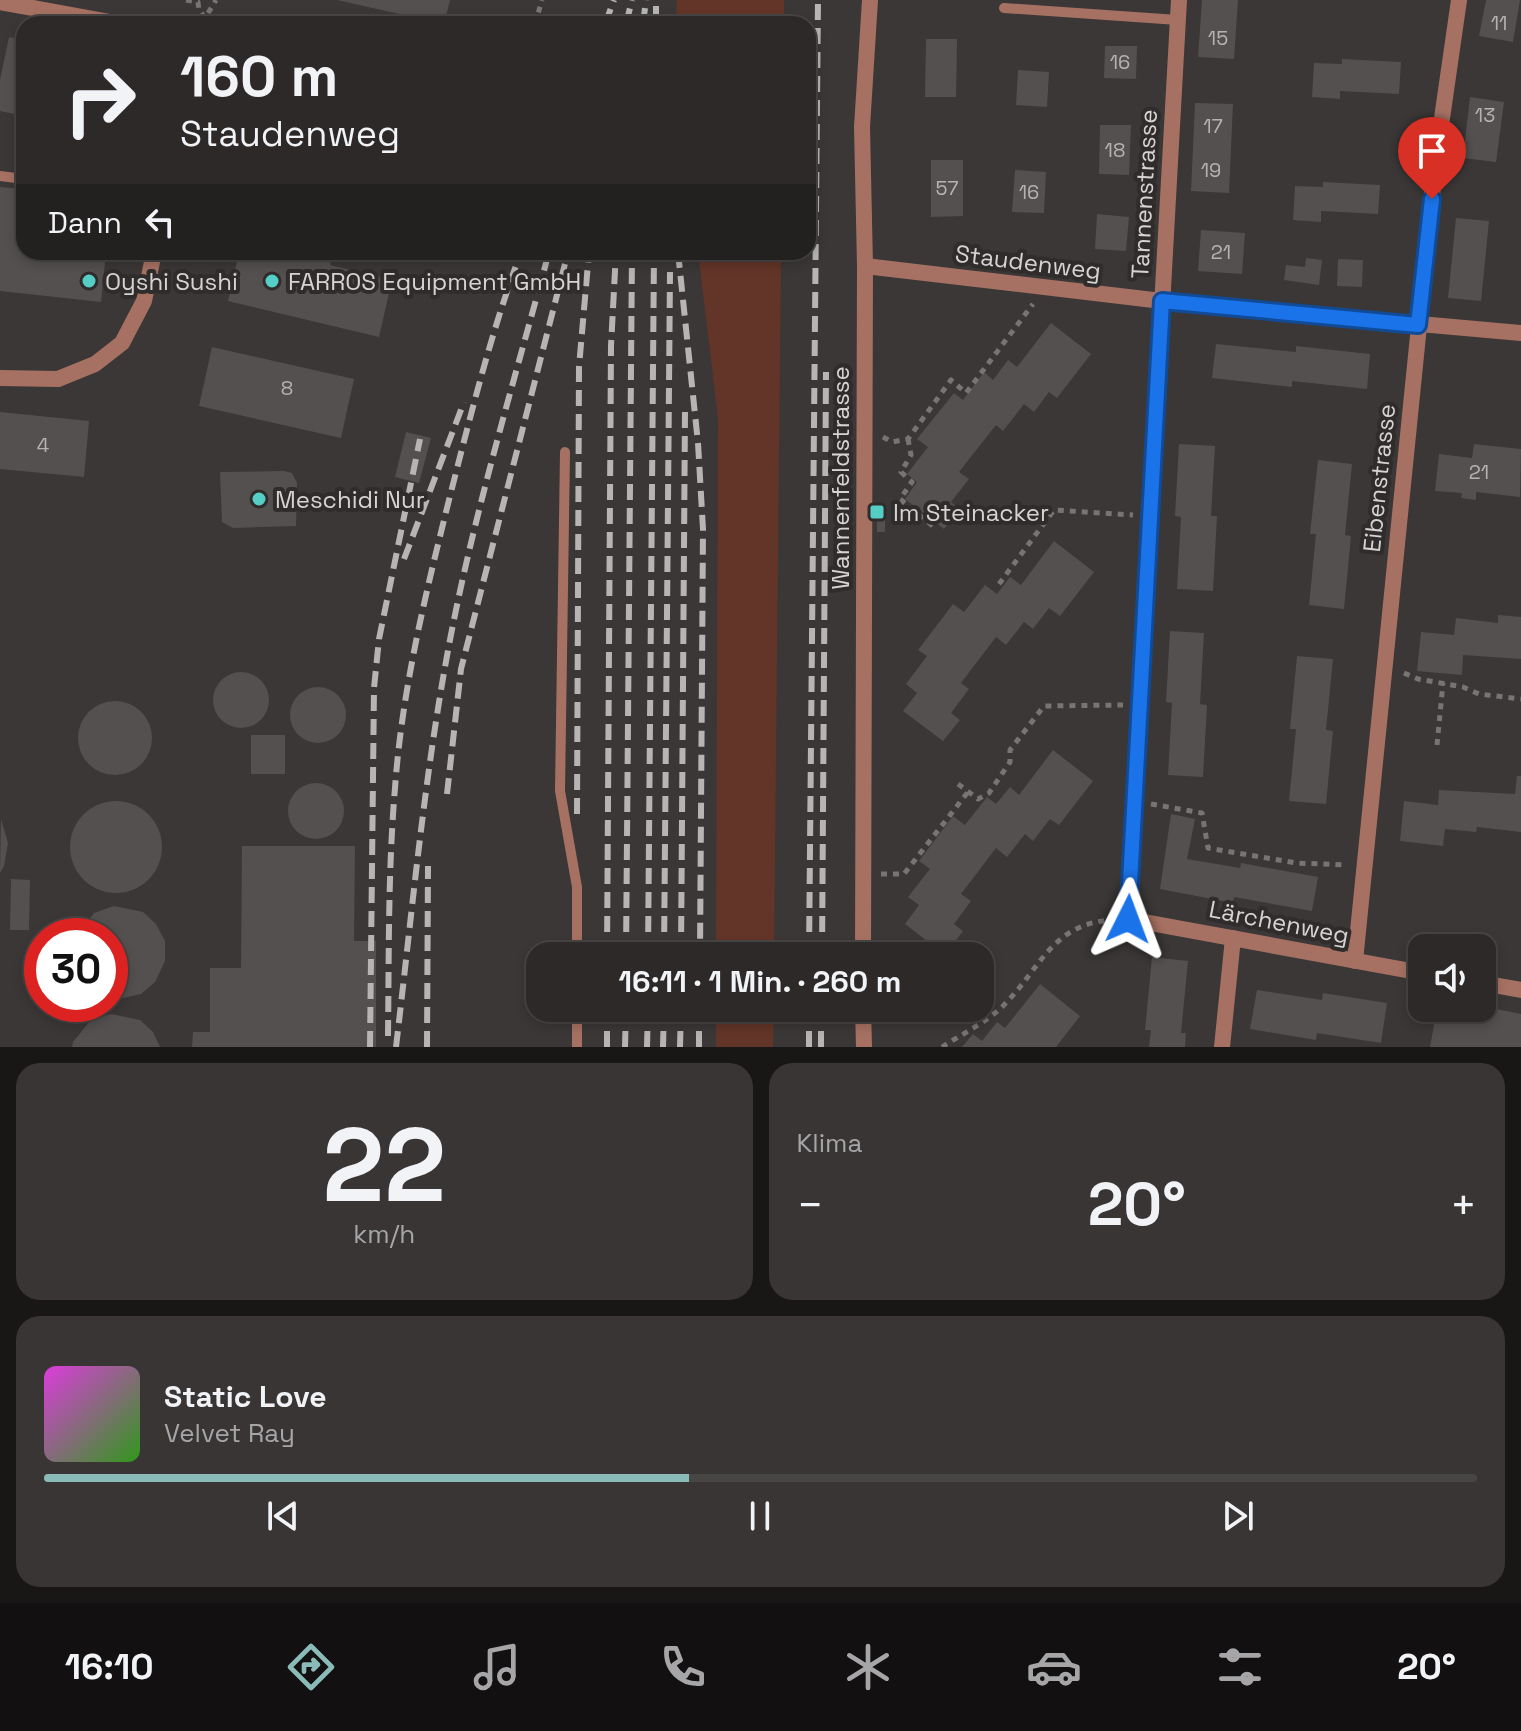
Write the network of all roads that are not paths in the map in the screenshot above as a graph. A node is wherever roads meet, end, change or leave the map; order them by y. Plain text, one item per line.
1 (870, 0) edge
2 (1179, 0) edge
3 (1459, 0) edge
4 (0, 2) edge
5 (1004, 8) dead end
6 (77, 16) edge
7 (1178, 20) junction
8 (152, 260) edge
9 (865, 266) junction
10 (1162, 301) junction
11 (1418, 325) junction
12 (1521, 333) edge
13 (0, 378) edge
14 (565, 452) dead end
15 (1128, 919) joint
16 (1233, 938) junction
17 (577, 942) edge
18 (863, 942) edge
19 (1355, 961) junction
20 (1408, 970) edge
21 (1496, 986) edge
22 (1521, 990) edge
23 (577, 1022) edge
24 (863, 1022) edge
25 (577, 1047) edge
26 (864, 1047) edge
27 (1222, 1047) edge

1 - 9 street, Wannenfeldstrasse
2 - 7 street, Tannenstrasse
3 - 11 street, Eibenstrasse
4 - 6 street
5 - 7 lane
7 - 10 street, Tannenstrasse
8 - 13 street
9 - 10 street, Staudenweg
9 - 18 street, Wannenfeldstrasse
10 - 11 street, Staudenweg
10 - 15 street, Tannenstrasse
11 - 12 street, Staudenweg
11 - 19 street, Eibenstrasse
14 - 17 lane
15 - 16 street, Lärchenweg
16 - 19 street, Lärchenweg
16 - 27 street
19 - 20 street, Lärchenweg
21 - 22 street
23 - 25 lane
24 - 26 street

